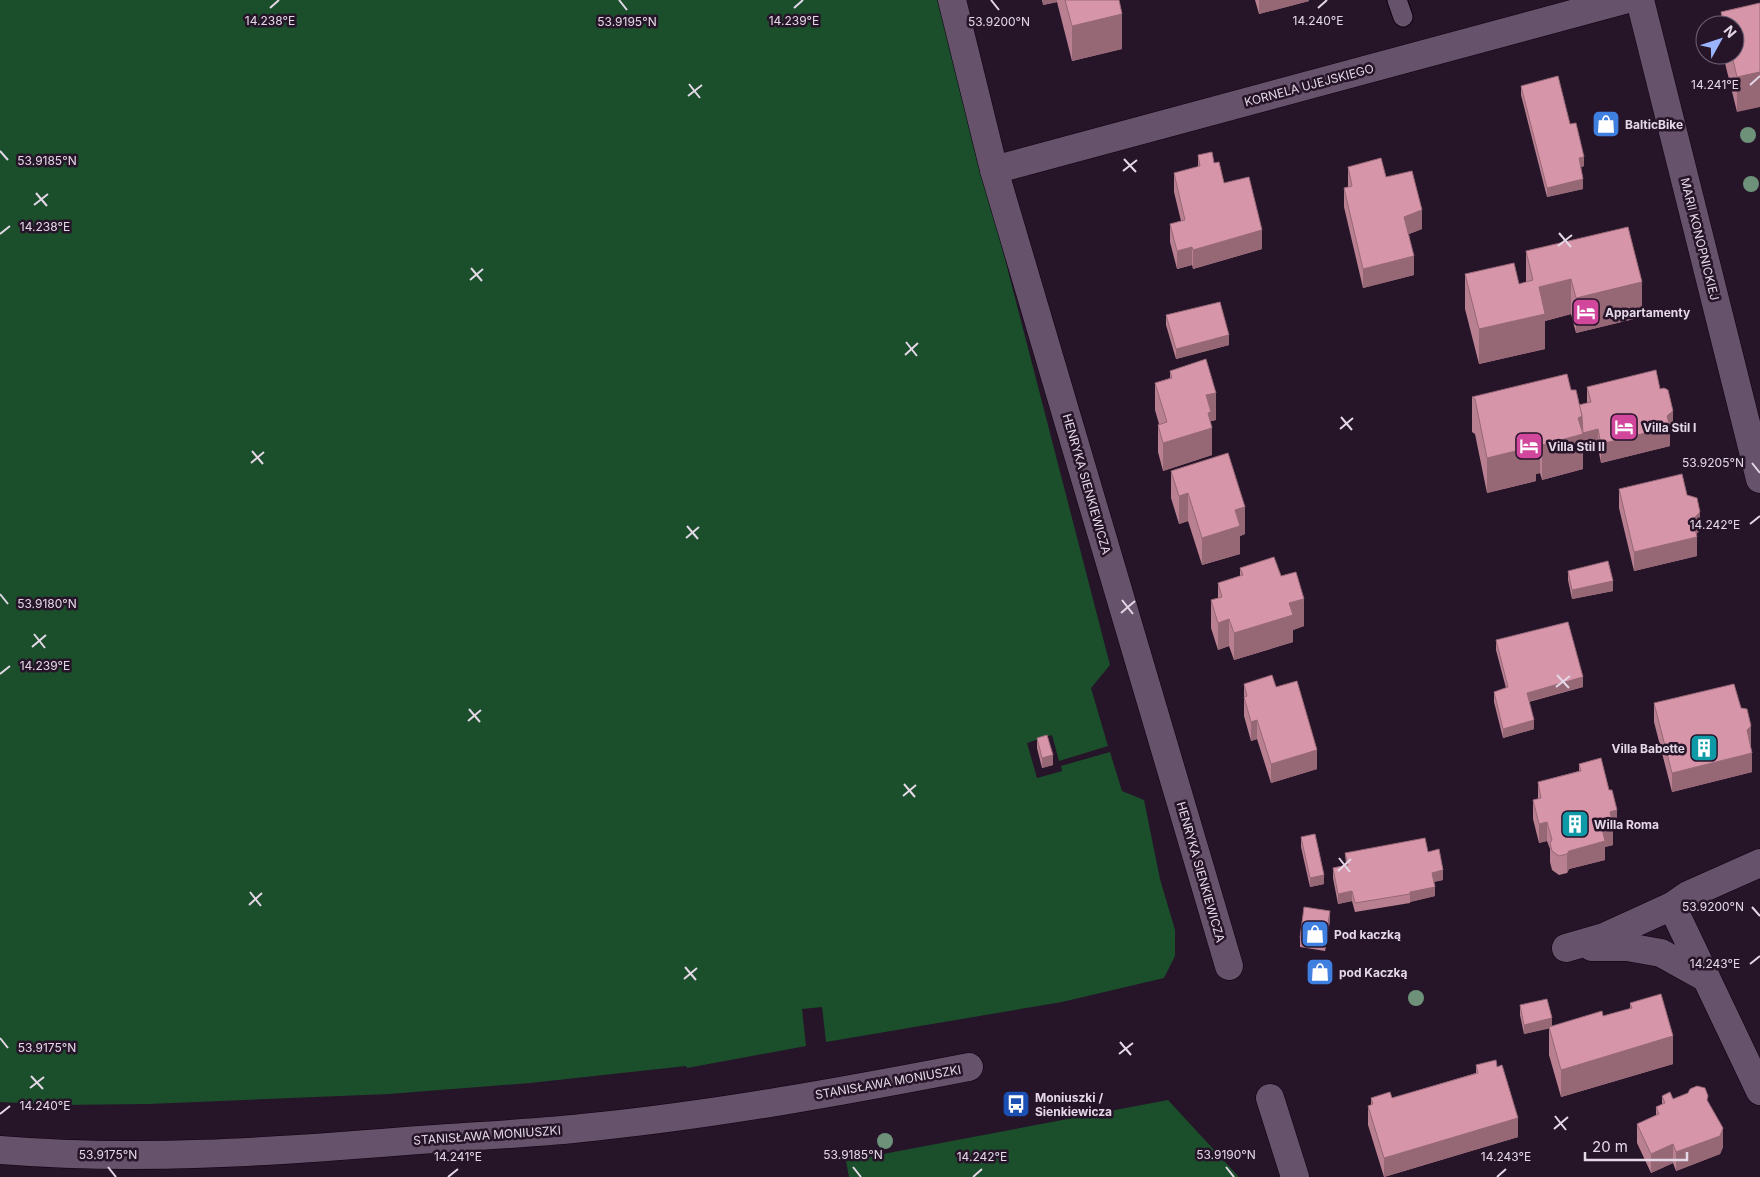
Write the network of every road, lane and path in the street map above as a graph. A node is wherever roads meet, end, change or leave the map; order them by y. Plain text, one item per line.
1 (952, 0) edge
2 (1624, 0) edge
3 (1640, 0) edge
4 (994, 170) junction
5 (1760, 479) edge
6 (1760, 863) edge
7 (1672, 906) junction
8 (1229, 966) dead end
9 (1706, 978) junction
10 (969, 1067) dead end
11 (1760, 1091) edge
12 (1270, 1098) dead end
13 (0, 1150) edge
14 (1295, 1177) edge

1 - 4 street, HENRYKA SIENKIEWICZA
2 - 4 street, KORNELA UJEJSKIEGO
3 - 5 street, MARII KONOPNICKIEJ
4 - 8 street, HENRYKA SIENKIEWICZA
6 - 7 street
7 - 9 street
7 - 9 street
9 - 11 street
10 - 13 street, STANISŁAWA MONIUSZKI
12 - 14 street

